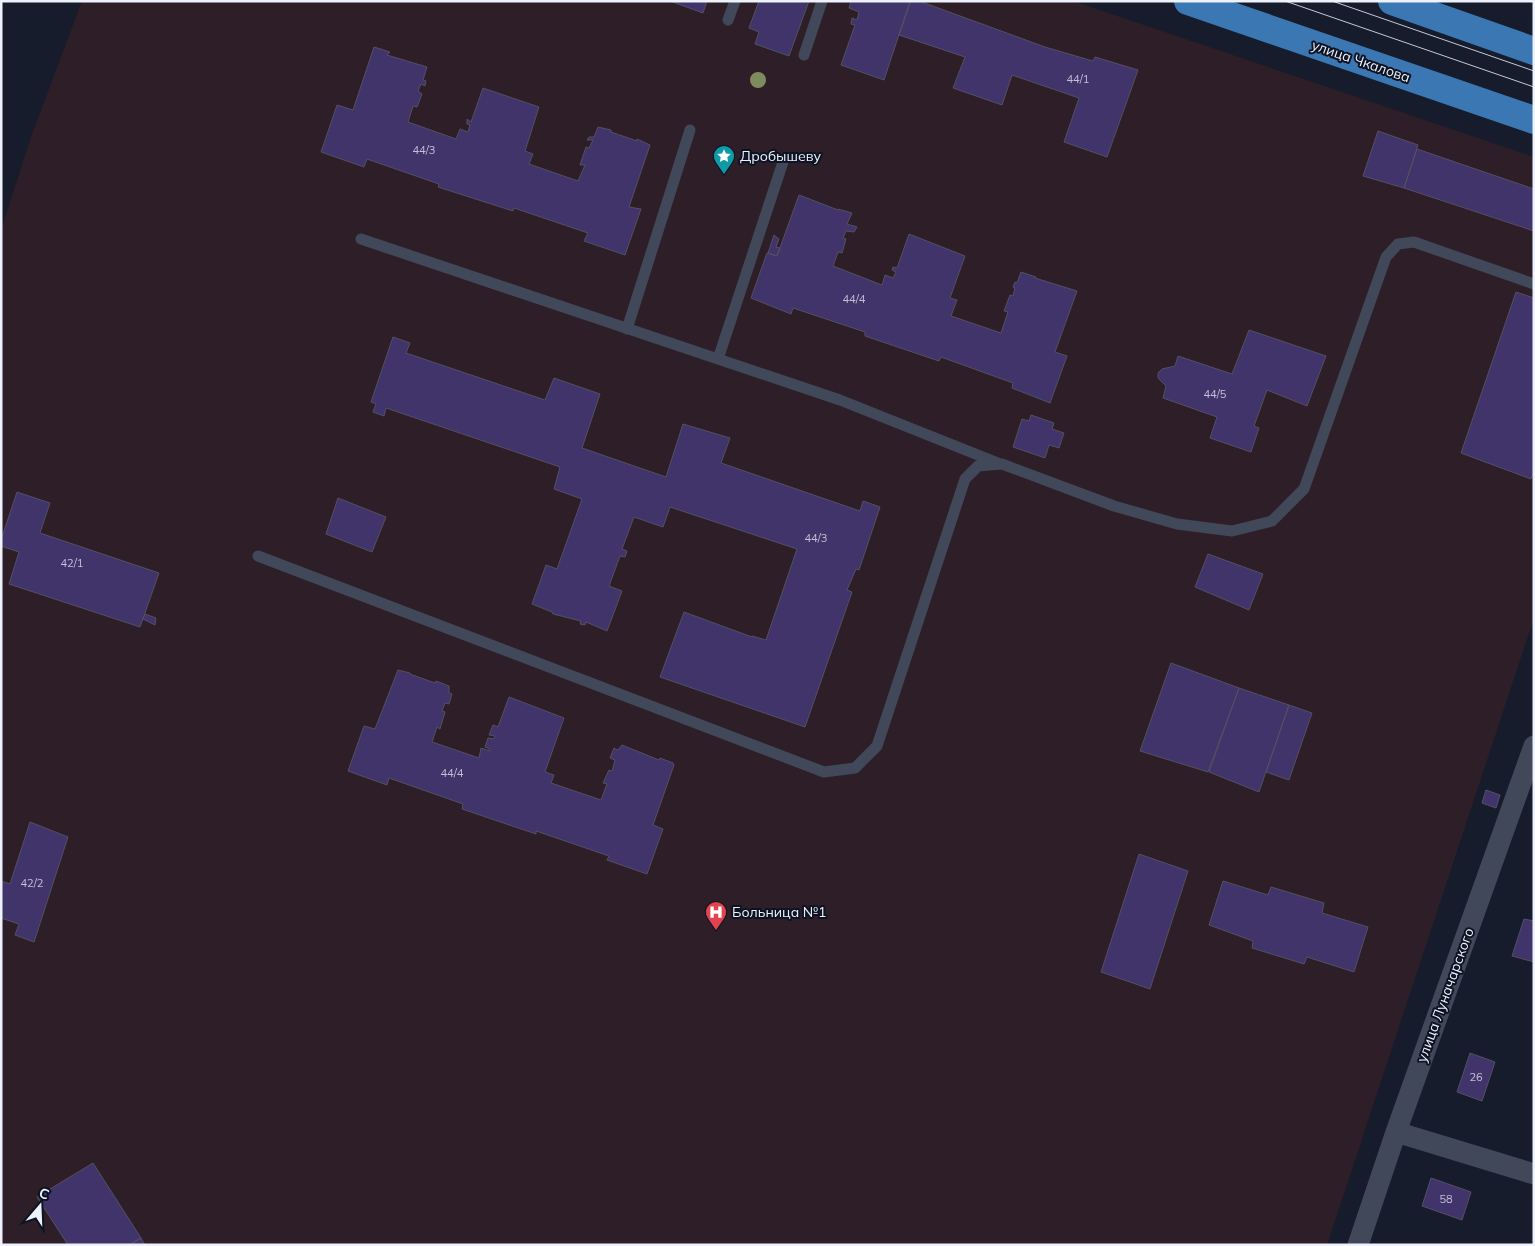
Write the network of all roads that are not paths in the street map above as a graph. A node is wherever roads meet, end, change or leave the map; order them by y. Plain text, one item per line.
1 (735, 1) edge
2 (822, 1) edge
3 (1188, 1) edge
4 (1392, 1) edge
5 (728, 20) dead end
6 (1534, 51) edge
7 (804, 55) dead end
8 (1534, 120) edge
9 (690, 130) dead end
10 (784, 162) dead end
11 (361, 239) dead end
12 (1534, 284) edge
13 (627, 329) junction
14 (718, 359) junction
15 (1002, 464) junction
16 (258, 556) dead end
17 (1534, 746) edge
18 (1396, 1132) junction
19 (1534, 1174) edge
20 (1358, 1245) edge

1 - 5 lane
2 - 7 lane
3 - 8 main road, улица Чкалова
4 - 6 main road
9 - 13 lane
10 - 14 lane
11 - 13 lane
12 - 15 lane
13 - 14 lane
14 - 15 lane
15 - 16 lane
17 - 18 street, улица Луначарского
18 - 19 street
18 - 20 street, улица Луначарского

